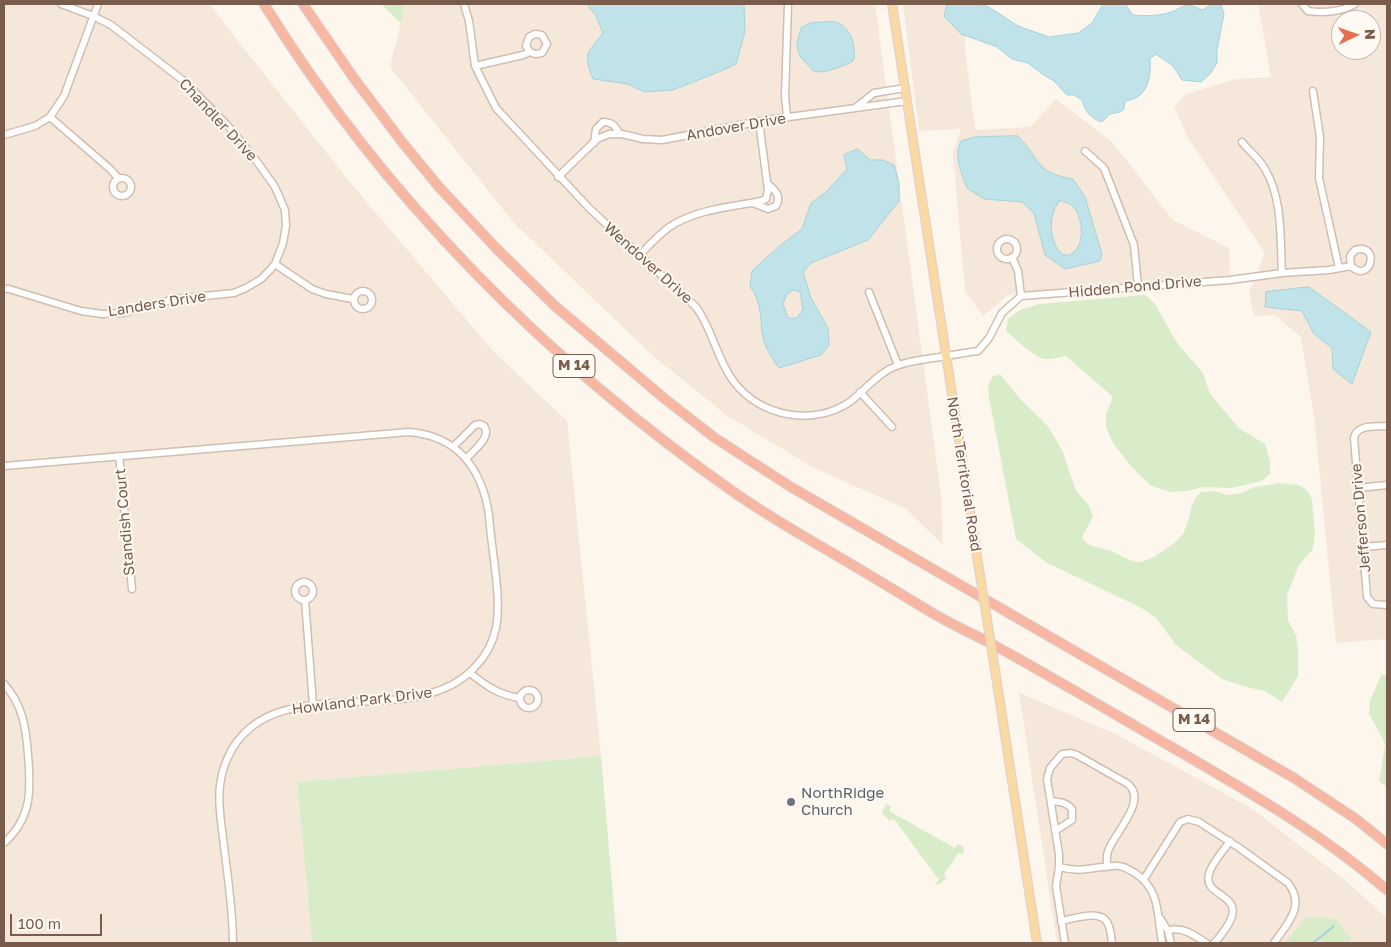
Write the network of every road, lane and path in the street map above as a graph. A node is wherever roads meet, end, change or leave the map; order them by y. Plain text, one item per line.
1 (61, 4) edge
2 (98, 4) edge
3 (264, 4) edge
4 (303, 4) edge
5 (464, 4) edge
6 (788, 4) edge
7 (892, 4) edge
8 (1302, 4) edge
9 (1355, 4) edge
10 (94, 16) junction
11 (530, 52) dead end
12 (475, 66) junction
13 (905, 88) junction
14 (1314, 91) dead end
15 (907, 101) junction
16 (854, 108) junction
17 (50, 117) junction
18 (787, 117) junction
19 (759, 122) junction
20 (619, 134) junction
21 (4, 135) edge
22 (594, 142) junction
23 (1242, 142) dead end
24 (1085, 150) dead end
25 (558, 177) junction
26 (118, 178) dead end
27 (767, 183) junction
28 (753, 203) junction
29 (639, 256) junction
30 (1012, 257) dead end
31 (275, 264) junction
32 (1351, 266) dead end
33 (1339, 268) junction
34 (1282, 273) junction
35 (1138, 286) junction
36 (4, 289) edge
37 (869, 292) dead end
38 (1022, 296) junction
39 (353, 299) dead end
40 (946, 356) junction
41 (898, 365) junction
42 (860, 392) junction
43 (1387, 426) edge
44 (892, 427) dead end
45 (453, 447) junction
46 (119, 456) junction
47 (466, 458) junction
48 (4, 466) edge
49 (1387, 485) edge
50 (1358, 488) junction
51 (1387, 545) edge
52 (1363, 547) junction
53 (132, 589) dead end
54 (305, 600) dead end
55 (1387, 604) edge
56 (470, 673) junction
57 (4, 684) edge
58 (520, 698) dead end
59 (314, 705) junction
60 (1051, 801) junction
61 (1056, 831) junction
62 (1230, 841) junction
63 (4, 843) edge
64 (1387, 844) edge
65 (1059, 867) junction
66 (1107, 867) junction
67 (1144, 879) junction
68 (1387, 890) edge
69 (1159, 917) junction
70 (1061, 921) junction
71 (1168, 931) junction
72 (233, 943) edge
73 (1037, 943) edge
74 (1064, 943) edge
75 (1112, 943) edge
76 (1162, 943) edge
77 (1171, 943) edge
78 (1206, 943) edge
79 (1214, 943) edge
80 (1274, 943) edge

1 - 10 street, Chandler Drive
2 - 10 street
3 - 68 highway, M 14
4 - 64 highway, M 14
5 - 12 street, Wendover Drive
6 - 18 street
7 - 13 main road, North Territorial Road
8 - 9 street
10 - 17 street
10 - 31 street, Chandler Drive
11 - 12 street
12 - 25 street, Wendover Drive
13 - 15 main road, North Territorial Road
13 - 16 street
14 - 33 street
15 - 16 street, Andover Drive
15 - 40 main road, North Territorial Road
16 - 18 street, Andover Drive
17 - 21 street
17 - 26 street
18 - 19 street, Andover Drive
19 - 20 street, Andover Drive
19 - 27 street
20 - 22 street, Andover Drive
20 - 22 street, Andover Drive
22 - 25 street, Andover Drive
23 - 34 street
24 - 35 street
25 - 29 street, Wendover Drive
27 - 28 street
27 - 28 street
28 - 29 street
29 - 42 street, Wendover Drive
30 - 38 street
31 - 36 street, Landers Drive
31 - 39 street
32 - 33 street, Hidden Pond Drive
33 - 34 street, Hidden Pond Drive
34 - 35 street, Hidden Pond Drive
35 - 38 street, Hidden Pond Drive
37 - 41 street
38 - 40 street
40 - 41 street, Wendover Drive
40 - 73 main road, North Territorial Road, bridge
41 - 42 street, Wendover Drive
42 - 44 street
43 - 50 street, Jefferson Drive
45 - 46 street, Howland Park Drive
45 - 47 street, Howland Park Drive
45 - 47 street
46 - 48 street, Howland Park Drive
46 - 53 street, Standish Court
47 - 56 street, Howland Park Drive
49 - 50 street
50 - 52 street, Jefferson Drive
51 - 52 street
52 - 55 street, Jefferson Drive
54 - 59 street
56 - 58 street
56 - 59 street, Howland Park Drive
57 - 63 street
59 - 72 street, Howland Park Drive
60 - 61 street
60 - 61 street
60 - 66 street
61 - 65 street
62 - 67 street
62 - 79 street
62 - 80 street
65 - 66 street
65 - 70 street
66 - 67 street
67 - 69 street
69 - 71 street
69 - 76 street
70 - 74 street
70 - 75 street
71 - 77 street
71 - 78 street

